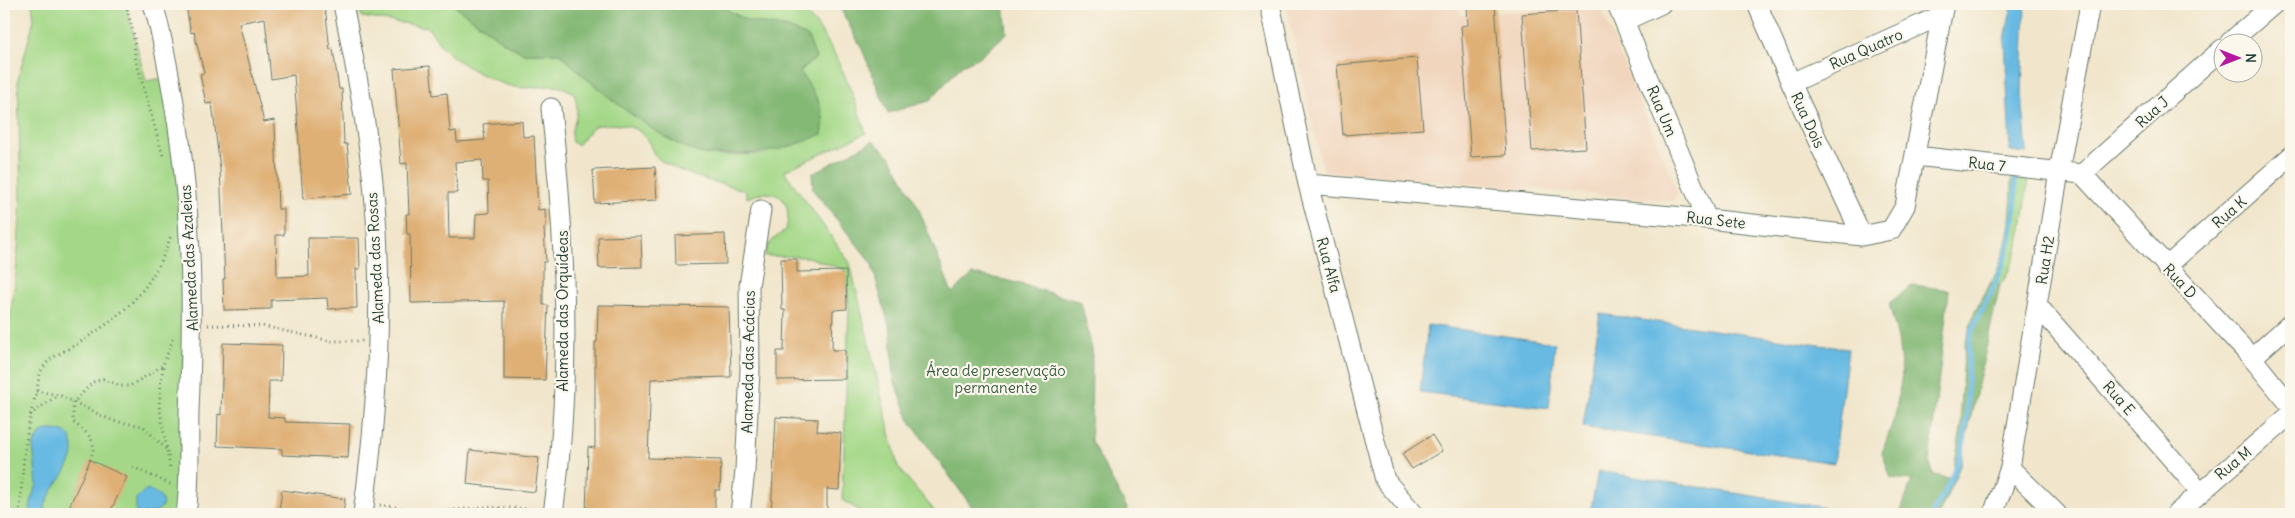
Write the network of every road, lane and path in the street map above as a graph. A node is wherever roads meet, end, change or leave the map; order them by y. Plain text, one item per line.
1 (126, 4) edge
2 (153, 4) edge
3 (343, 4) edge
4 (1270, 4) edge
5 (1661, 4) edge
6 (1757, 4) edge
7 (2274, 4) edge
8 (2091, 5) edge
9 (1943, 9) edge
10 (1620, 12) edge
11 (2242, 32) edge
12 (2212, 59) edge
13 (1791, 83) junction
14 (551, 108) dead end
15 (1915, 156) junction
16 (2291, 156) edge
17 (165, 163) dead end
18 (2059, 172) junction
19 (2082, 174) junction
20 (1308, 184) junction
21 (760, 210) dead end
22 (1706, 219) junction
23 (174, 225) dead end
24 (1862, 236) junction
25 (2166, 267) junction
26 (2037, 306) junction
27 (2291, 323) edge
28 (193, 325) junction
29 (379, 341) junction
30 (2252, 358) junction
31 (163, 366) junction
32 (36, 391) junction
33 (59, 395) junction
34 (73, 403) junction
35 (2291, 406) edge
36 (2291, 414) edge
37 (29, 415) junction
38 (166, 449) junction
39 (90, 460) dead end
40 (133, 467) dead end
41 (2010, 468) junction
42 (172, 485) junction
43 (2200, 492) junction
44 (171, 493) dead end
45 (364, 509) edge
46 (553, 512) edge
47 (20, 514) edge
48 (186, 514) edge
49 (740, 514) edge
50 (1414, 514) edge
51 (1993, 514) edge
52 (2056, 514) edge
53 (2176, 514) edge

1 - 17 path
2 - 28 street, Alameda das Azaleias
3 - 29 street, Alameda das Rosas
4 - 20 street, Rua Alfa
5 - 10 street
6 - 13 street, Rua Dois
7 - 11 street
8 - 18 street, Rua H2
9 - 13 street, Rua Quatro
9 - 15 street, Rua Sete
10 - 22 street, Rua Um
12 - 19 street, Rua J
13 - 24 street, Rua Dois
14 - 46 street, Alameda das Orquídeas
15 - 18 street, Rua 7
15 - 24 street, Rua Sete
16 - 25 street, Rua K
18 - 19 street
18 - 26 street, Rua H2
19 - 25 street, Rua D
20 - 22 street, Rua Sete
20 - 50 street, Rua Alfa
21 - 49 street, Alameda das Acácias
22 - 24 street, Rua Sete
23 - 32 path
25 - 30 street, Rua D
26 - 41 street, Rua H2
26 - 43 street, Rua E
27 - 30 street
28 - 29 path
28 - 31 path
28 - 48 street, Alameda das Azaleias
29 - 45 street, Alameda das Rosas
30 - 35 street, Rua D
31 - 34 path
31 - 38 path
32 - 33 path
32 - 37 path
33 - 34 path
33 - 37 path
34 - 38 path
34 - 39 path
36 - 43 street, Rua M
37 - 47 path
38 - 42 path
40 - 42 path
41 - 51 street, Rua H2
41 - 52 street
42 - 44 path
43 - 53 street, Rua M
45 - 46 path

